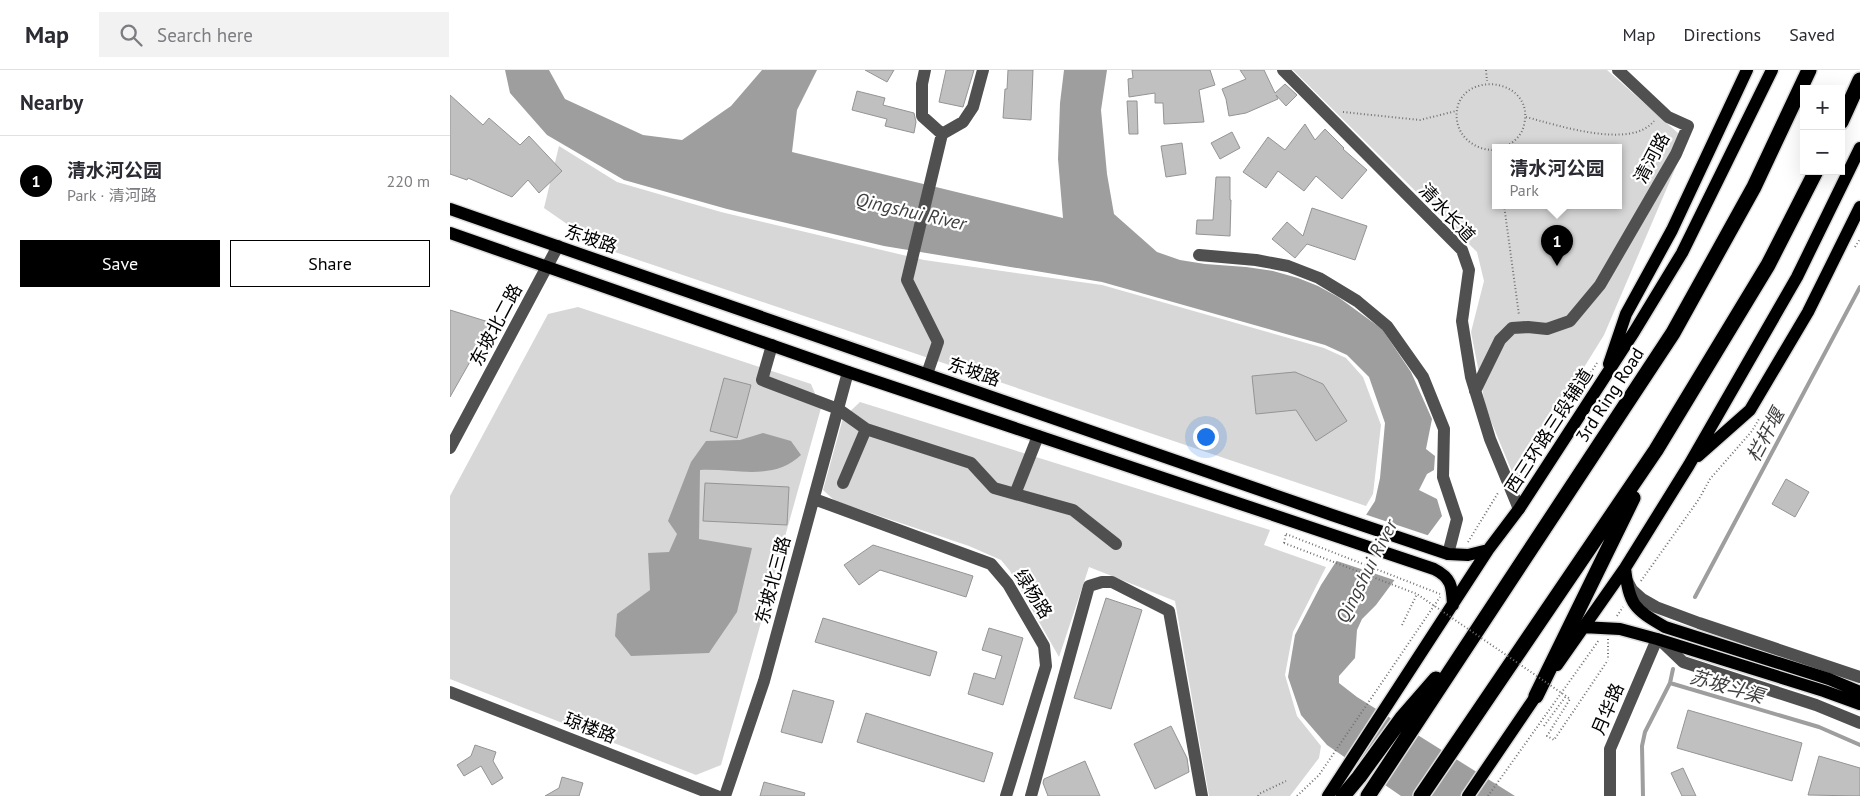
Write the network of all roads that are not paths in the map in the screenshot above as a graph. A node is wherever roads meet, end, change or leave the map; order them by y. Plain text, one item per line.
1 (925, 70) edge
2 (983, 70) edge
3 (1283, 70) edge
4 (1618, 70) edge
5 (1747, 70) edge
6 (1772, 70) edge
7 (1809, 70) edge
8 (1860, 80) edge
9 (1845, 113) edge
10 (942, 134) junction
11 (1860, 148) edge
12 (1814, 175) edge
13 (1860, 207) edge
14 (450, 209) edge
15 (450, 233) edge
16 (558, 246) junction
17 (1199, 255) dead end
18 (548, 266) junction
19 (772, 345) junction
20 (848, 372) junction
21 (927, 374) junction
22 (1602, 383) junction
23 (1475, 391) junction
24 (838, 410) junction
25 (866, 429) junction
26 (1038, 436) junction
27 (450, 448) edge
28 (1656, 450) junction
29 (1689, 465) junction
30 (843, 483) dead end
31 (1015, 494) junction
32 (814, 498) junction
33 (1519, 509) junction
34 (1116, 544) dead end
35 (1488, 550) junction
36 (1442, 551) junction
37 (1434, 569) junction
38 (1625, 574) junction
39 (1632, 594) junction
40 (1453, 605) junction
41 (1582, 627) junction
42 (1658, 640) junction
43 (1860, 677) edge
44 (450, 692) edge
45 (1860, 692) edge
46 (1536, 696) junction
47 (1860, 704) edge
48 (1409, 721) junction
49 (1860, 723) edge
50 (1353, 773) junction
51 (1371, 791) edge
52 (717, 796) edge
53 (725, 796) edge
54 (1006, 796) edge
55 (1031, 796) edge
56 (1202, 796) edge
57 (1328, 796) edge
58 (1343, 796) edge
59 (1421, 796) edge
60 (1468, 796) edge
61 (1610, 796) edge

1 - 10 street
2 - 10 street
3 - 23 street, 清水长道
4 - 23 street, 清河路
5 - 22 main road
6 - 22 main road, 西三环路三段辅道
7 - 48 highway, 3rd Ring Road
8 - 9 highway
10 - 21 street
11 - 29 main road
12 - 28 highway
13 - 29 main road
14 - 16 main road, 东坡路
15 - 18 main road
16 - 18 street, 东坡北二路
16 - 21 main road, 东坡路
17 - 36 street
18 - 19 main road
18 - 27 street, 东坡北二路
19 - 20 main road
19 - 24 street
20 - 24 street, 东坡北三路
20 - 26 main road
21 - 36 main road, 东坡路
22 - 33 main road, 西三环路三段辅道
23 - 33 street, 清水长道
24 - 25 street
24 - 32 street, 东坡北三路
25 - 30 street
25 - 31 street
26 - 31 street
26 - 37 main road
28 - 46 highway
28 - 59 highway
29 - 38 main road
31 - 34 street
32 - 53 street, 东坡北三路
32 - 54 street, 绿杨路
33 - 35 main road, 西三环路三段辅道
35 - 36 main road, 东坡路
35 - 40 main road, 西三环路三段辅道
36 - 37 main road
37 - 40 main road
38 - 39 main road
38 - 41 main road
39 - 43 street
39 - 45 main road
40 - 50 main road, 西三环路三段辅道
41 - 42 main road
41 - 46 main road
42 - 47 main road
42 - 49 street
42 - 61 street, 月华路
44 - 52 street, 琼楼路
46 - 60 main road
48 - 50 highway
48 - 51 highway
50 - 57 main road, 西三环路三段辅道
50 - 58 highway
55 - 56 street

